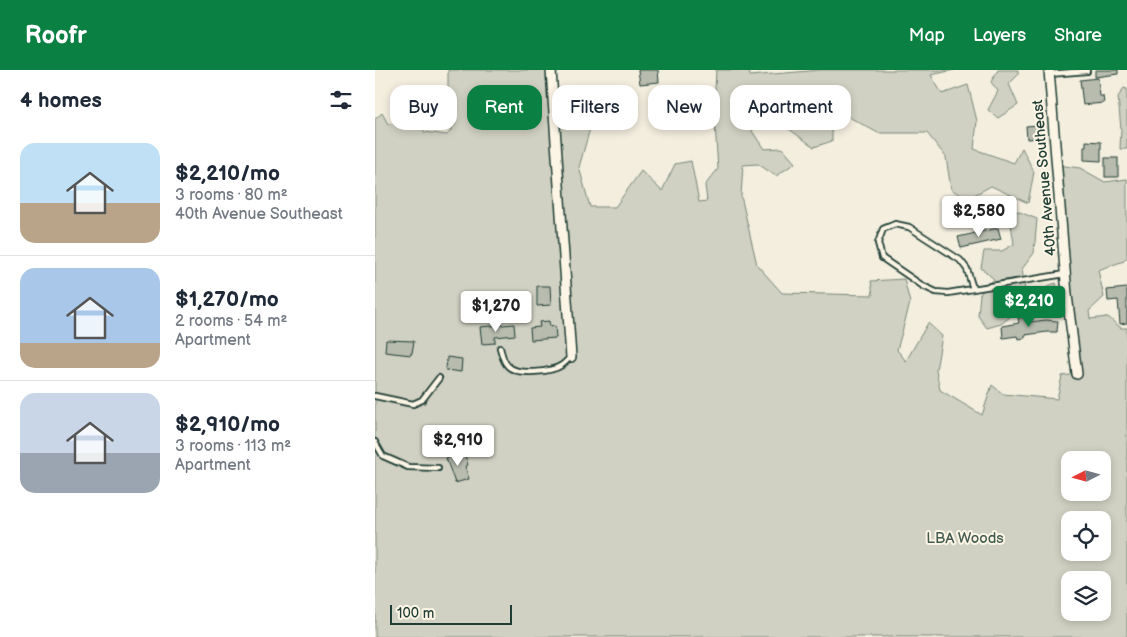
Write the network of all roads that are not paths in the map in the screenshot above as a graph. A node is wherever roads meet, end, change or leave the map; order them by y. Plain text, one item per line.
1 (551, 70) edge
2 (1087, 71) edge
3 (1049, 72) edge
4 (1065, 274) junction
5 (973, 289) junction
6 (500, 348) dead end
7 (571, 357) joint
8 (1077, 374) dead end
9 (439, 378) dead end
10 (375, 396) edge
11 (375, 442) edge
12 (438, 468) dead end

1 - 7 street
2 - 3 lane
3 - 4 street, 40th Avenue Southeast
4 - 5 lane
4 - 8 street, 40th Avenue Southeast
5 - 5 lane
6 - 7 lane
9 - 10 lane
11 - 12 lane

